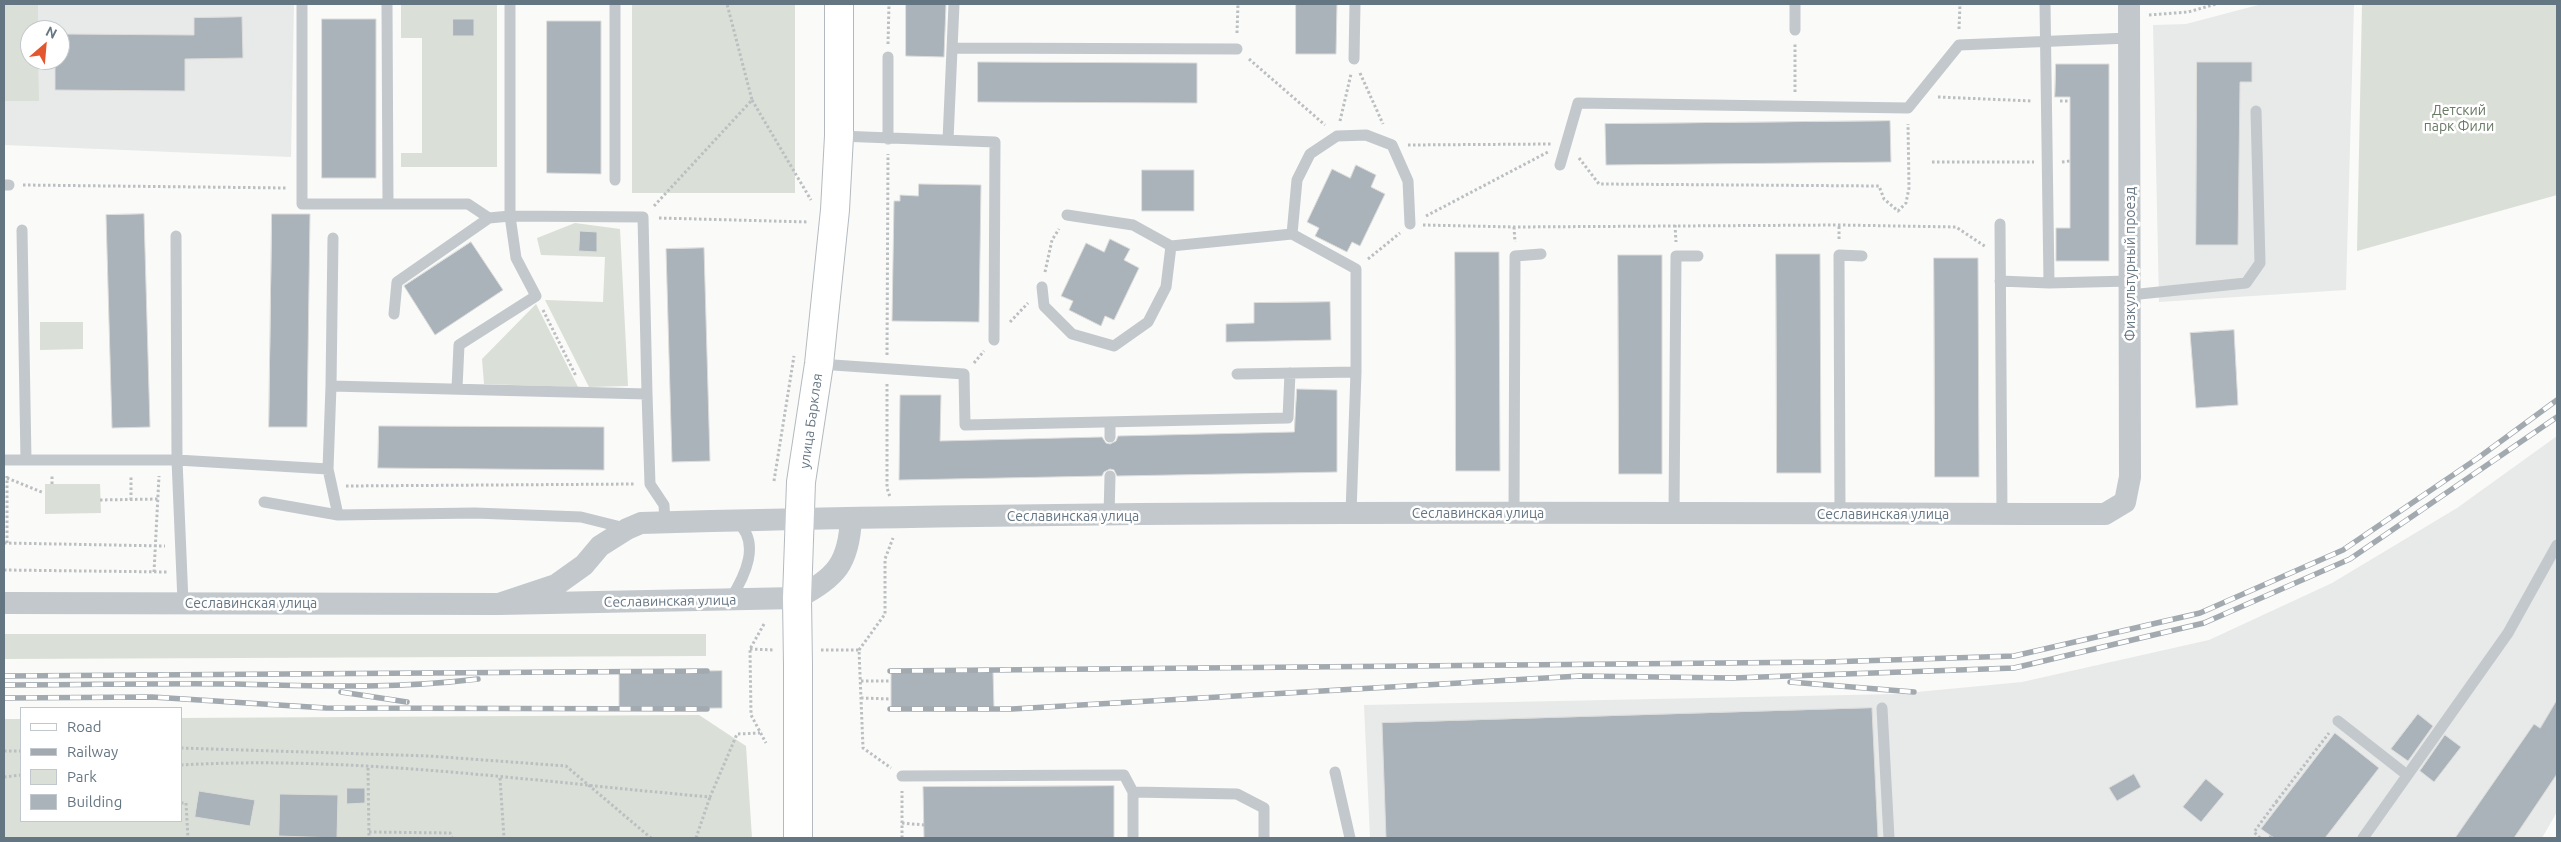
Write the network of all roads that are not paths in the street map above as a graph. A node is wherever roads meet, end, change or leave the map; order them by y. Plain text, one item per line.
1 (302, 4) edge
2 (387, 4) edge
3 (510, 4) edge
4 (615, 4) edge
5 (839, 4) edge
6 (954, 4) edge
7 (1355, 4) edge
8 (1795, 4) edge
9 (2045, 4) edge
10 (2129, 20) edge
11 (1795, 30) road end
12 (2045, 42) junction
13 (953, 48) junction
14 (1237, 49) road end
15 (888, 57) road end
16 (1354, 59) road end
17 (2256, 111) dead end
18 (839, 136) junction
19 (888, 139) junction
20 (948, 140) junction
21 (1560, 165) dead end
22 (615, 180) dead end
23 (388, 204) junction
24 (1067, 215) road end
25 (510, 216) junction
26 (489, 218) junction
27 (1410, 224) road end
28 (2000, 224) dead end
29 (22, 230) dead end
30 (1292, 234) junction
31 (176, 236) dead end
32 (332, 238) dead end
33 (1171, 246) junction
34 (1541, 254) dead end
35 (1698, 256) dead end
36 (1862, 256) dead end
37 (2000, 281) junction
38 (2048, 283) junction
39 (1042, 287) road end
40 (2130, 288) junction
41 (394, 314) dead end
42 (994, 340) dead end
43 (819, 364) junction
44 (1356, 372) junction
45 (1290, 373) junction
46 (1237, 374) dead end
47 (331, 386) junction
48 (457, 388) junction
49 (647, 394) junction
50 (1110, 423) junction
51 (1110, 437) dead end
52 (6, 460) edge
53 (26, 460) junction
54 (177, 460) junction
55 (328, 469) junction
56 (1110, 476) dead end
57 (264, 502) dead end
58 (1351, 513) junction
59 (1514, 513) junction
60 (1674, 514) junction
61 (1840, 514) junction
62 (2002, 514) junction
63 (2106, 514) joint
64 (338, 515) junction
65 (1109, 516) junction
66 (852, 518) junction
67 (800, 519) junction
68 (736, 522) junction
69 (665, 523) junction
70 (627, 529) junction
71 (2557, 545) edge
72 (797, 598) junction
73 (730, 600) junction
74 (183, 602) junction
75 (4, 603) edge
76 (499, 604) junction
77 (1882, 708) dead end
78 (2338, 721) road end
79 (1336, 772) dead end
80 (2407, 775) junction
81 (902, 776) road end
82 (1133, 792) junction
83 (798, 838) edge
84 (1133, 838) edge
85 (1264, 838) edge
86 (1350, 838) edge
87 (1889, 838) edge
88 (2363, 838) edge

1 - 23 lane
2 - 23 lane
3 - 25 lane
4 - 22 lane
5 - 18 main road, улица Барклая
6 - 13 lane
7 - 16 lane
8 - 11 lane
9 - 12 lane
10 - 12 lane
10 - 40 street, Физкультурный проезд
12 - 21 lane
12 - 38 lane
13 - 14 lane
13 - 20 lane
15 - 19 lane
17 - 40 lane
18 - 19 lane
18 - 43 main road, улица Барклая
19 - 20 lane
20 - 42 lane
23 - 26 lane
24 - 33 lane
25 - 26 lane
25 - 48 lane
25 - 49 lane
26 - 41 lane
27 - 30 lane
28 - 37 lane
29 - 53 lane
30 - 33 lane
30 - 44 lane
31 - 54 lane
32 - 47 lane
33 - 39 lane
34 - 59 lane
35 - 60 lane
36 - 61 lane
37 - 38 lane
37 - 62 lane
38 - 40 lane
40 - 63 street, Физкультурный проезд
43 - 50 lane
43 - 67 main road, улица Барклая
44 - 45 lane
44 - 58 lane
45 - 46 lane
45 - 50 lane
47 - 48 lane
47 - 55 lane
48 - 49 lane
49 - 69 lane
50 - 51 lane
52 - 53 lane
53 - 54 lane
54 - 55 lane
54 - 74 lane
55 - 64 lane
56 - 65 lane
57 - 64 lane
58 - 59 street, Сеславинская улица
58 - 65 street, Сеславинская улица
59 - 60 street, Сеславинская улица
60 - 61 street, Сеславинская улица
61 - 62 street, Сеславинская улица
62 - 63 street, Сеславинская улица
64 - 70 lane
65 - 66 street, Сеславинская улица
66 - 67 street, Сеславинская улица
66 - 72 street, Сеславинская улица
67 - 68 street, Сеславинская улица
67 - 72 main road, улица Барклая
68 - 69 street, Сеславинская улица
68 - 73 lane
69 - 70 street, Сеславинская улица
70 - 76 street, Сеславинская улица
71 - 80 lane
72 - 73 street, Сеславинская улица
72 - 83 main road, улица Барклая, bridge
73 - 76 street, Сеславинская улица
74 - 75 street, Сеславинская улица
74 - 76 street, Сеславинская улица
77 - 87 lane
78 - 80 lane
79 - 86 lane
80 - 88 lane
81 - 82 lane
82 - 84 lane
82 - 85 lane

